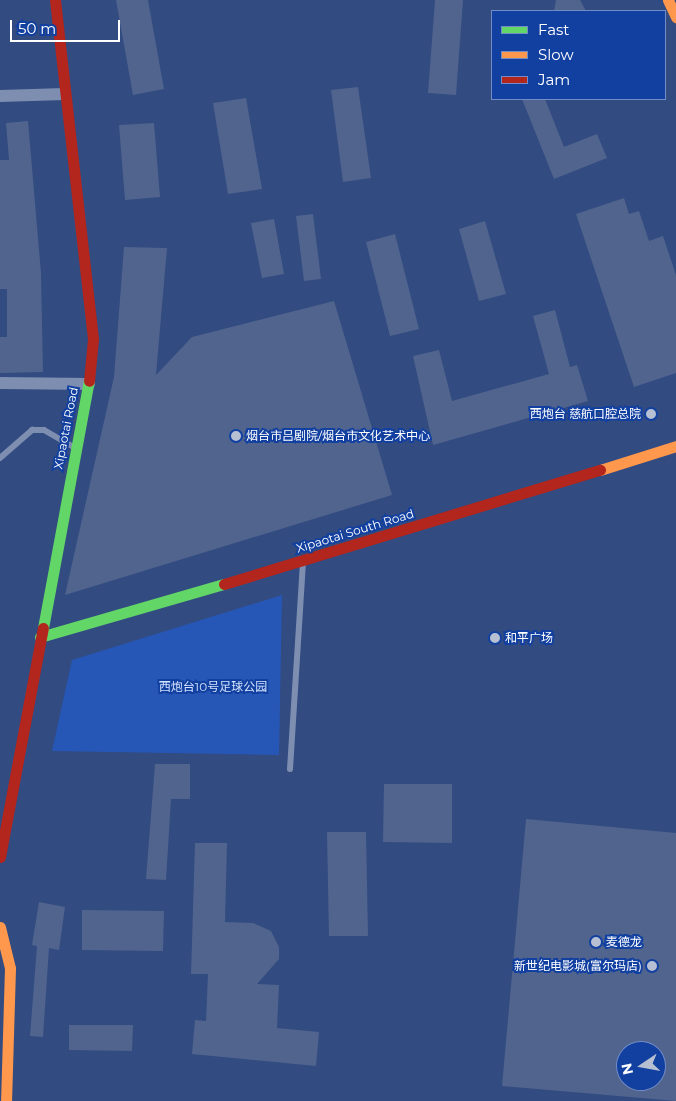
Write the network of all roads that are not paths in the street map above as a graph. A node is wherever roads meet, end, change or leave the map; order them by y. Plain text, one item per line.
1 (55, 0) edge
2 (668, 0) edge
3 (676, 17) edge
4 (65, 94) junction
5 (0, 96) edge
6 (0, 383) edge
7 (89, 384) junction
8 (676, 446) edge
9 (76, 448) junction
10 (0, 458) edge
11 (303, 561) junction
12 (40, 637) junction
13 (290, 769) dead end
14 (0, 857) edge
15 (0, 927) edge
16 (6, 1101) edge

1 - 4 street, Xipaotai Road
2 - 3 street
4 - 5 street
4 - 7 street, Xipaotai Road
6 - 7 street
7 - 9 street, Xipaotai Road
8 - 11 street, Xipaotai South Road
9 - 10 lane
9 - 12 street, Xipaotai Road
11 - 12 street, Xipaotai South Road
11 - 13 lane
12 - 14 street, Xipaotai Road
15 - 16 street

